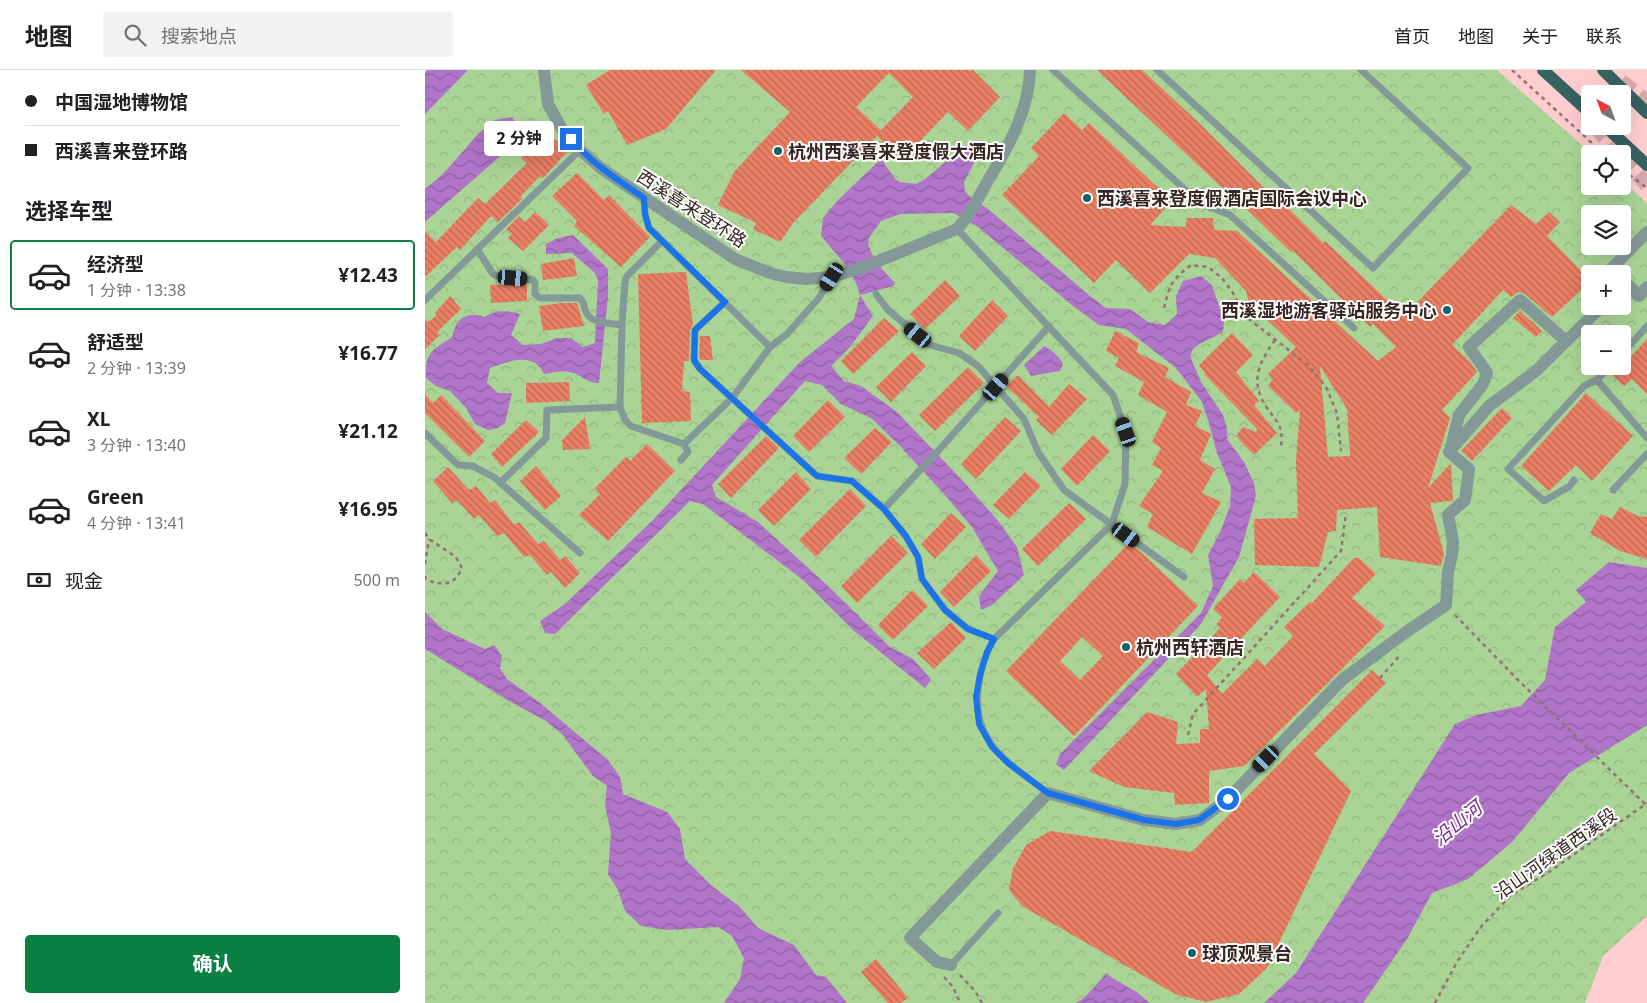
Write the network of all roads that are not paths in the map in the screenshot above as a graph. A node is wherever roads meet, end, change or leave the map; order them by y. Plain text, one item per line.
1 (544, 70) edge
2 (1030, 70) edge
3 (1053, 70) edge
4 (1157, 70) edge
5 (1361, 70) edge
6 (1543, 70) edge
7 (1603, 70) edge
8 (1581, 105) edge
9 (1647, 113) edge
10 (1615, 135) edge
11 (580, 150) junction
12 (1647, 165) edge
13 (644, 198) junction
14 (959, 226) junction
15 (1647, 232) edge
16 (662, 241) junction
17 (477, 249) junction
18 (1615, 265) edge
19 (832, 277) junction
20 (1647, 287) edge
21 (1631, 290) edge
22 (876, 294) dead end
23 (425, 300) edge
24 (725, 302) junction
25 (1593, 315) edge
26 (622, 325) junction
27 (1049, 326) junction
28 (1647, 326) edge
29 (1353, 328) dead end
30 (1566, 341) junction
31 (1631, 344) edge
32 (770, 347) junction
33 (1602, 375) edge
34 (1597, 380) junction
35 (996, 387) junction
36 (733, 397) junction
37 (620, 407) junction
38 (425, 433) edge
39 (1647, 438) edge
40 (685, 444) junction
41 (1449, 452) junction
42 (1647, 454) edge
43 (681, 460) dead end
44 (1574, 480) dead end
45 (500, 483) junction
46 (1613, 490) dead end
47 (884, 509) junction
48 (1112, 524) junction
49 (580, 553) dead end
50 (1184, 578) dead end
51 (994, 639) junction
52 (1048, 793) junction
53 (998, 914) dead end
54 (951, 965) joint

1 - 11 street, 西溪喜来登环路
2 - 14 street
3 - 29 lane
4 - 5 lane
6 - 8 main road
7 - 9 main road
10 - 12 main road
11 - 13 street, 西溪喜来登环路
11 - 17 lane
13 - 16 lane
13 - 19 street, 西溪喜来登环路
14 - 19 street, 西溪喜来登环路
14 - 27 lane
15 - 18 street
16 - 24 lane
16 - 26 lane
17 - 23 lane
17 - 26 lane
19 - 32 lane
20 - 21 street
22 - 35 lane
24 - 32 lane
24 - 36 lane
25 - 30 street
26 - 37 lane
27 - 35 lane
27 - 48 lane
28 - 31 lane
30 - 41 street
30 - 41 street
32 - 36 lane
33 - 34 lane
34 - 39 lane
34 - 44 lane
35 - 47 lane
35 - 48 lane
36 - 40 lane
36 - 47 lane
37 - 40 lane
37 - 45 lane
38 - 45 lane
40 - 43 lane
41 - 52 street
42 - 46 lane
45 - 49 lane
47 - 51 lane
48 - 50 lane
48 - 51 lane
51 - 52 lane
52 - 54 street
53 - 54 lane

